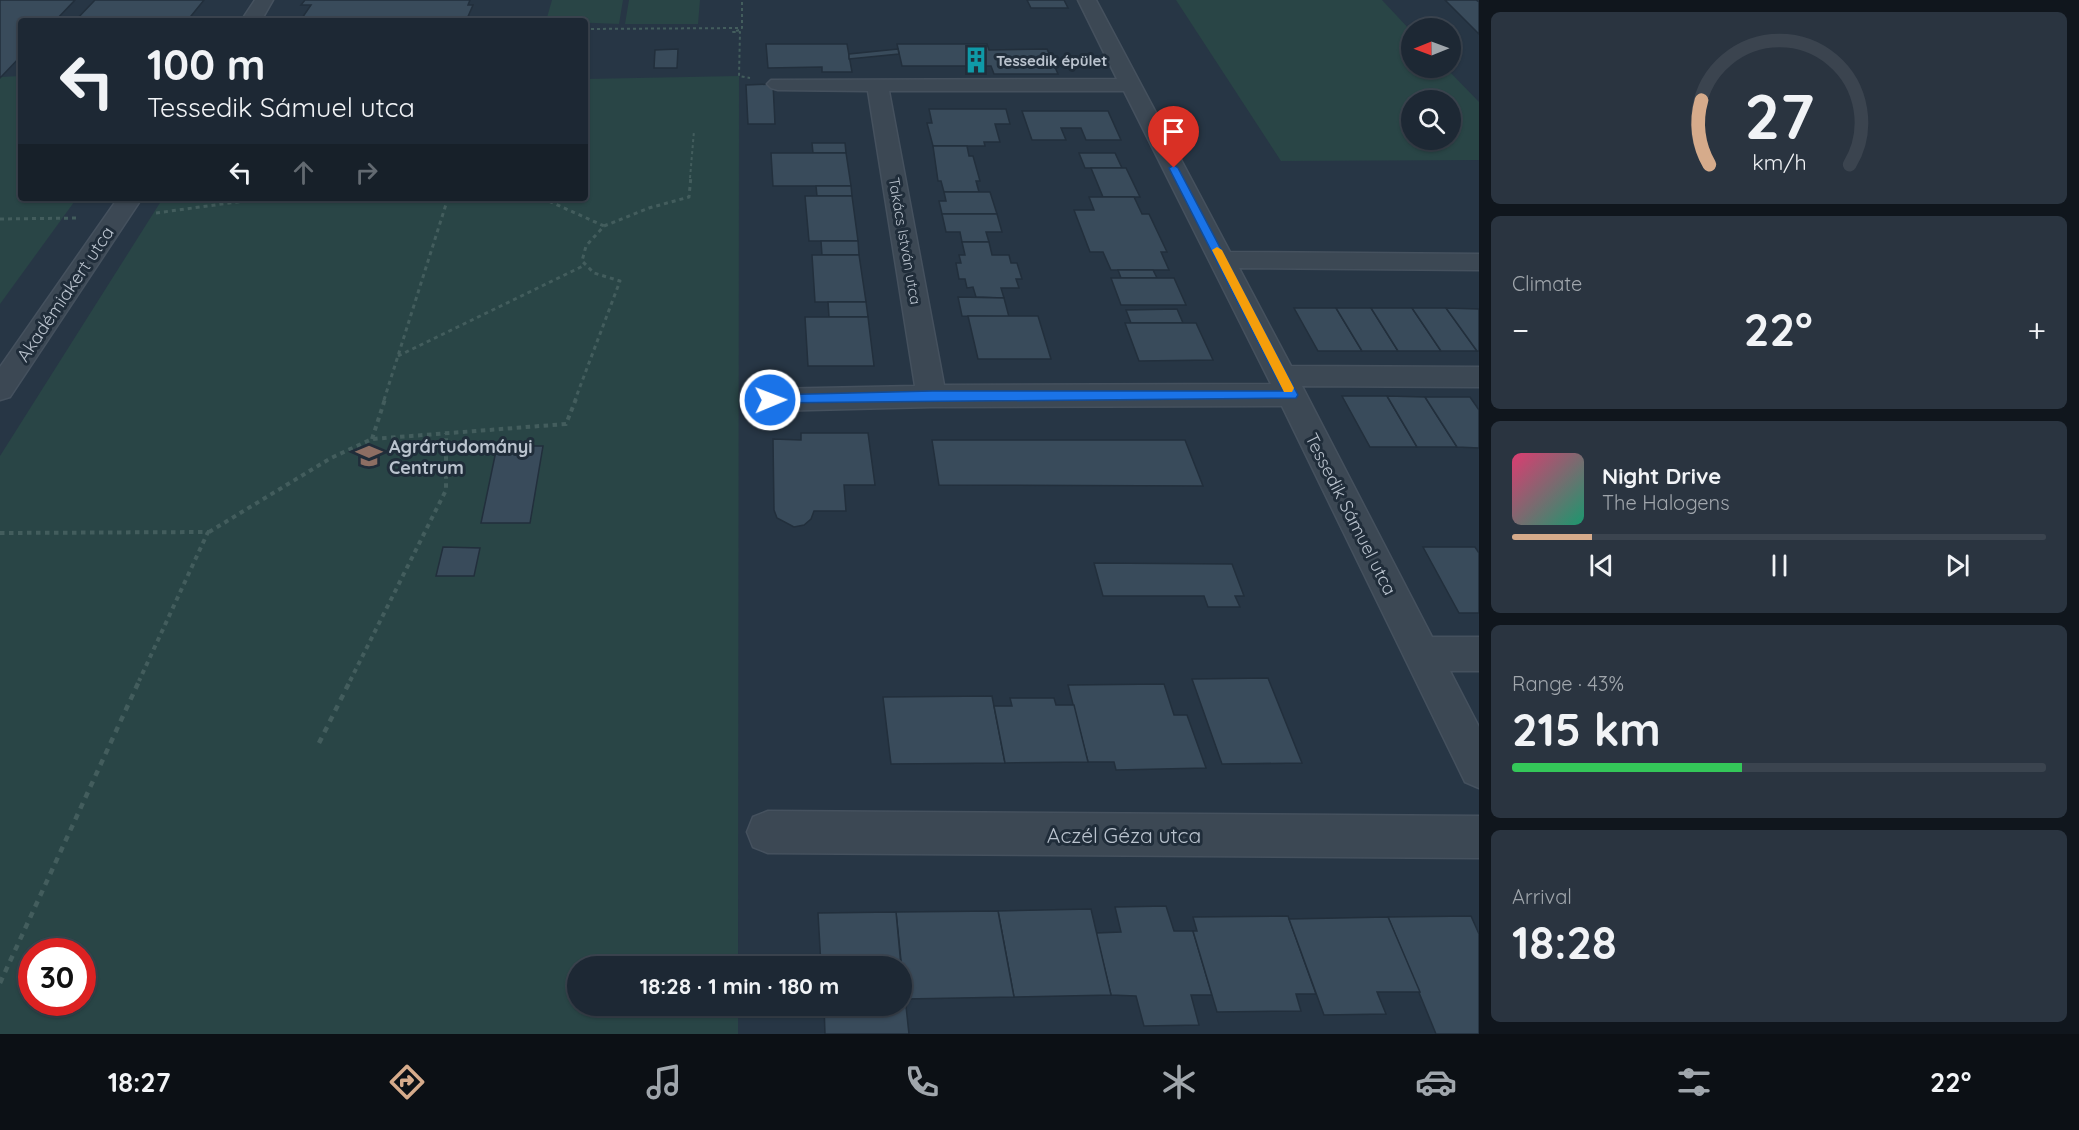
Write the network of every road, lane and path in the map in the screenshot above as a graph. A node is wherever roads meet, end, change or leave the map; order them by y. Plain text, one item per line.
1 (264, 0) edge
2 (742, 0) edge
3 (1087, 0) edge
4 (253, 18) edge
5 (742, 28) junction
6 (588, 30) edge
7 (1128, 81) junction
8 (778, 84) joint
9 (878, 86) junction
10 (694, 131) dead end
11 (223, 201) edge
12 (447, 201) edge
13 (549, 201) edge
14 (124, 208) edge
15 (0, 219) edge
16 (604, 226) junction
17 (1222, 260) junction
18 (1479, 262) edge
19 (585, 265) junction
20 (398, 356) junction
21 (1479, 377) edge
22 (1287, 386) junction
23 (0, 389) edge
24 (932, 396) junction
25 (770, 400) dead end
26 (446, 433) junction
27 (372, 439) junction
28 (208, 532) junction
29 (0, 533) edge
30 (1421, 654) junction
31 (1479, 654) edge
32 (319, 743) dead end
33 (1479, 768) edge
34 (768, 832) dead end
35 (1479, 837) edge
36 (0, 983) edge

1 - 4 street
2 - 5 path
3 - 7 street, Tessedik Sámuel utca
5 - 6 path
5 - 8 path
7 - 9 street
7 - 17 street, Tessedik Sámuel utca
8 - 9 street
9 - 24 street, Takács István utca
10 - 16 path
11 - 14 path
12 - 20 path
13 - 16 path
14 - 15 path
14 - 23 street, Akadémiakert utca
16 - 19 path
17 - 18 street
17 - 22 street, Tessedik Sámuel utca
19 - 20 path
19 - 26 path
20 - 27 path
21 - 22 street
22 - 24 street
22 - 30 street, Tessedik Sámuel utca
24 - 25 street
26 - 27 path
26 - 32 path
27 - 28 path
28 - 29 path
28 - 36 path
30 - 31 street
30 - 33 street, Tessedik Sámuel utca
34 - 35 street, Aczél Géza utca

